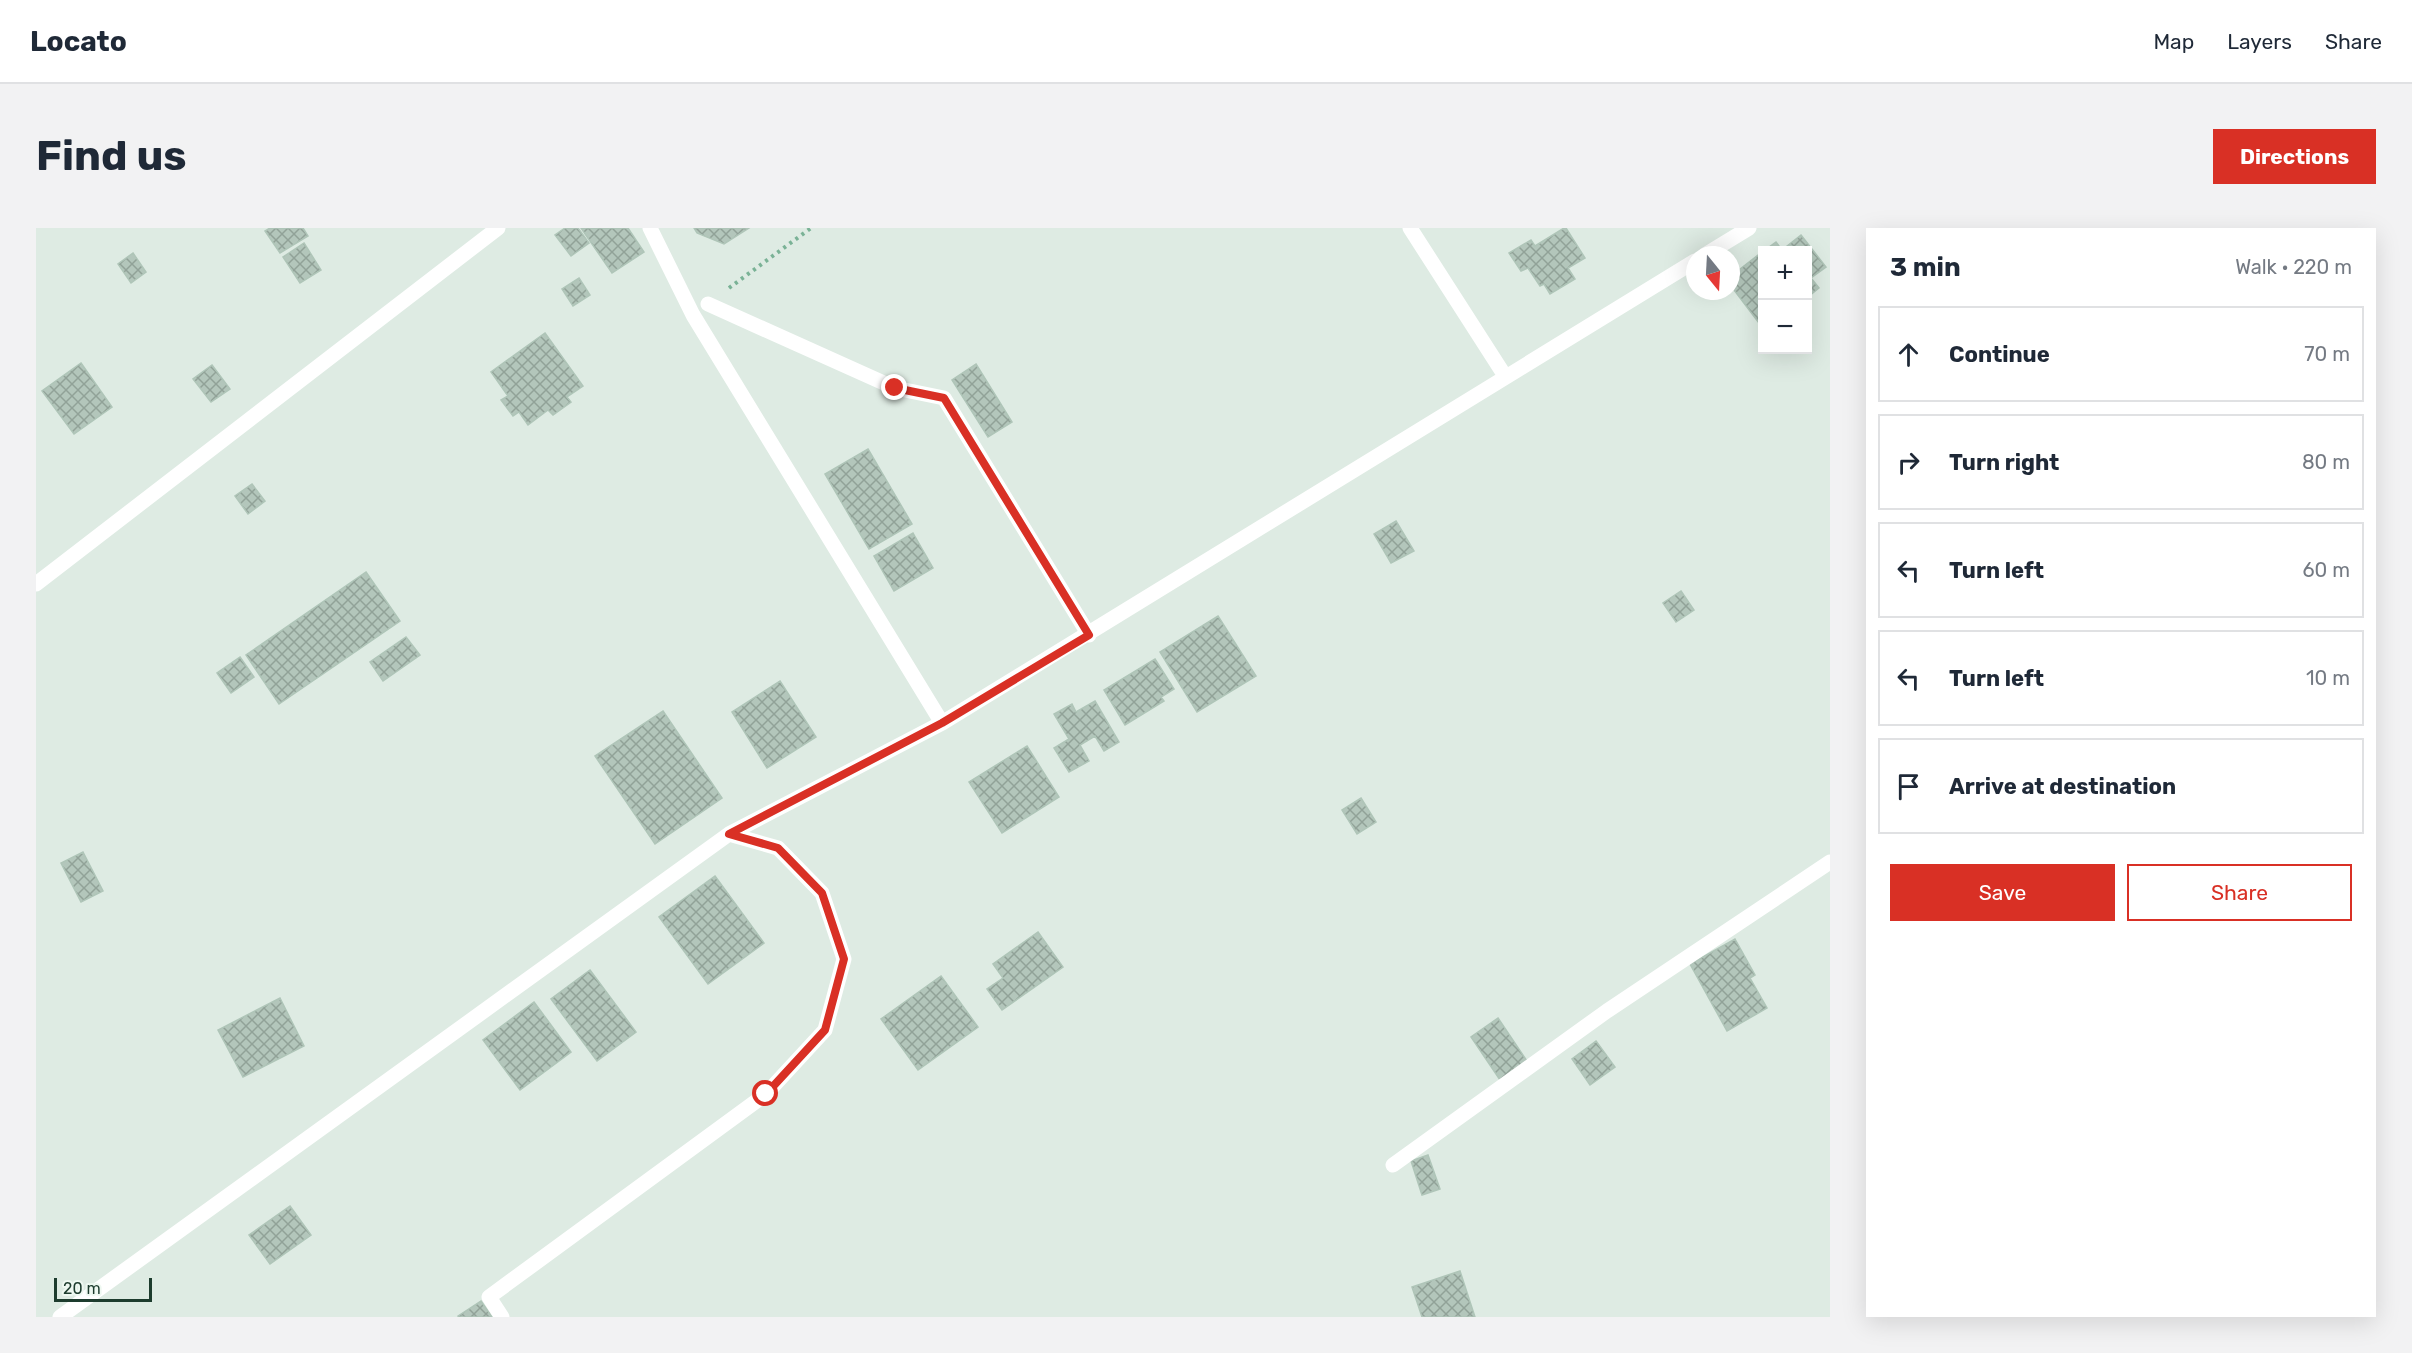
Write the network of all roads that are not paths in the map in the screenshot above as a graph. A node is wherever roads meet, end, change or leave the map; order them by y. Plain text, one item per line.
1 (498, 228) edge
2 (650, 228) edge
3 (1410, 228) edge
4 (1749, 228) edge
5 (1720, 246) edge
6 (1686, 266) edge
7 (708, 304) road end
8 (1505, 376) junction
9 (36, 584) edge
10 (1089, 635) junction
11 (942, 723) junction
12 (729, 834) junction
13 (1830, 862) edge
14 (1393, 1165) dead end
15 (60, 1317) edge
16 (502, 1317) edge

1 - 9 lane
2 - 11 lane
3 - 8 lane
4 - 5 lane
6 - 8 lane
7 - 10 lane
8 - 10 lane
10 - 11 lane
11 - 12 lane
12 - 15 lane
12 - 16 lane
13 - 14 lane

